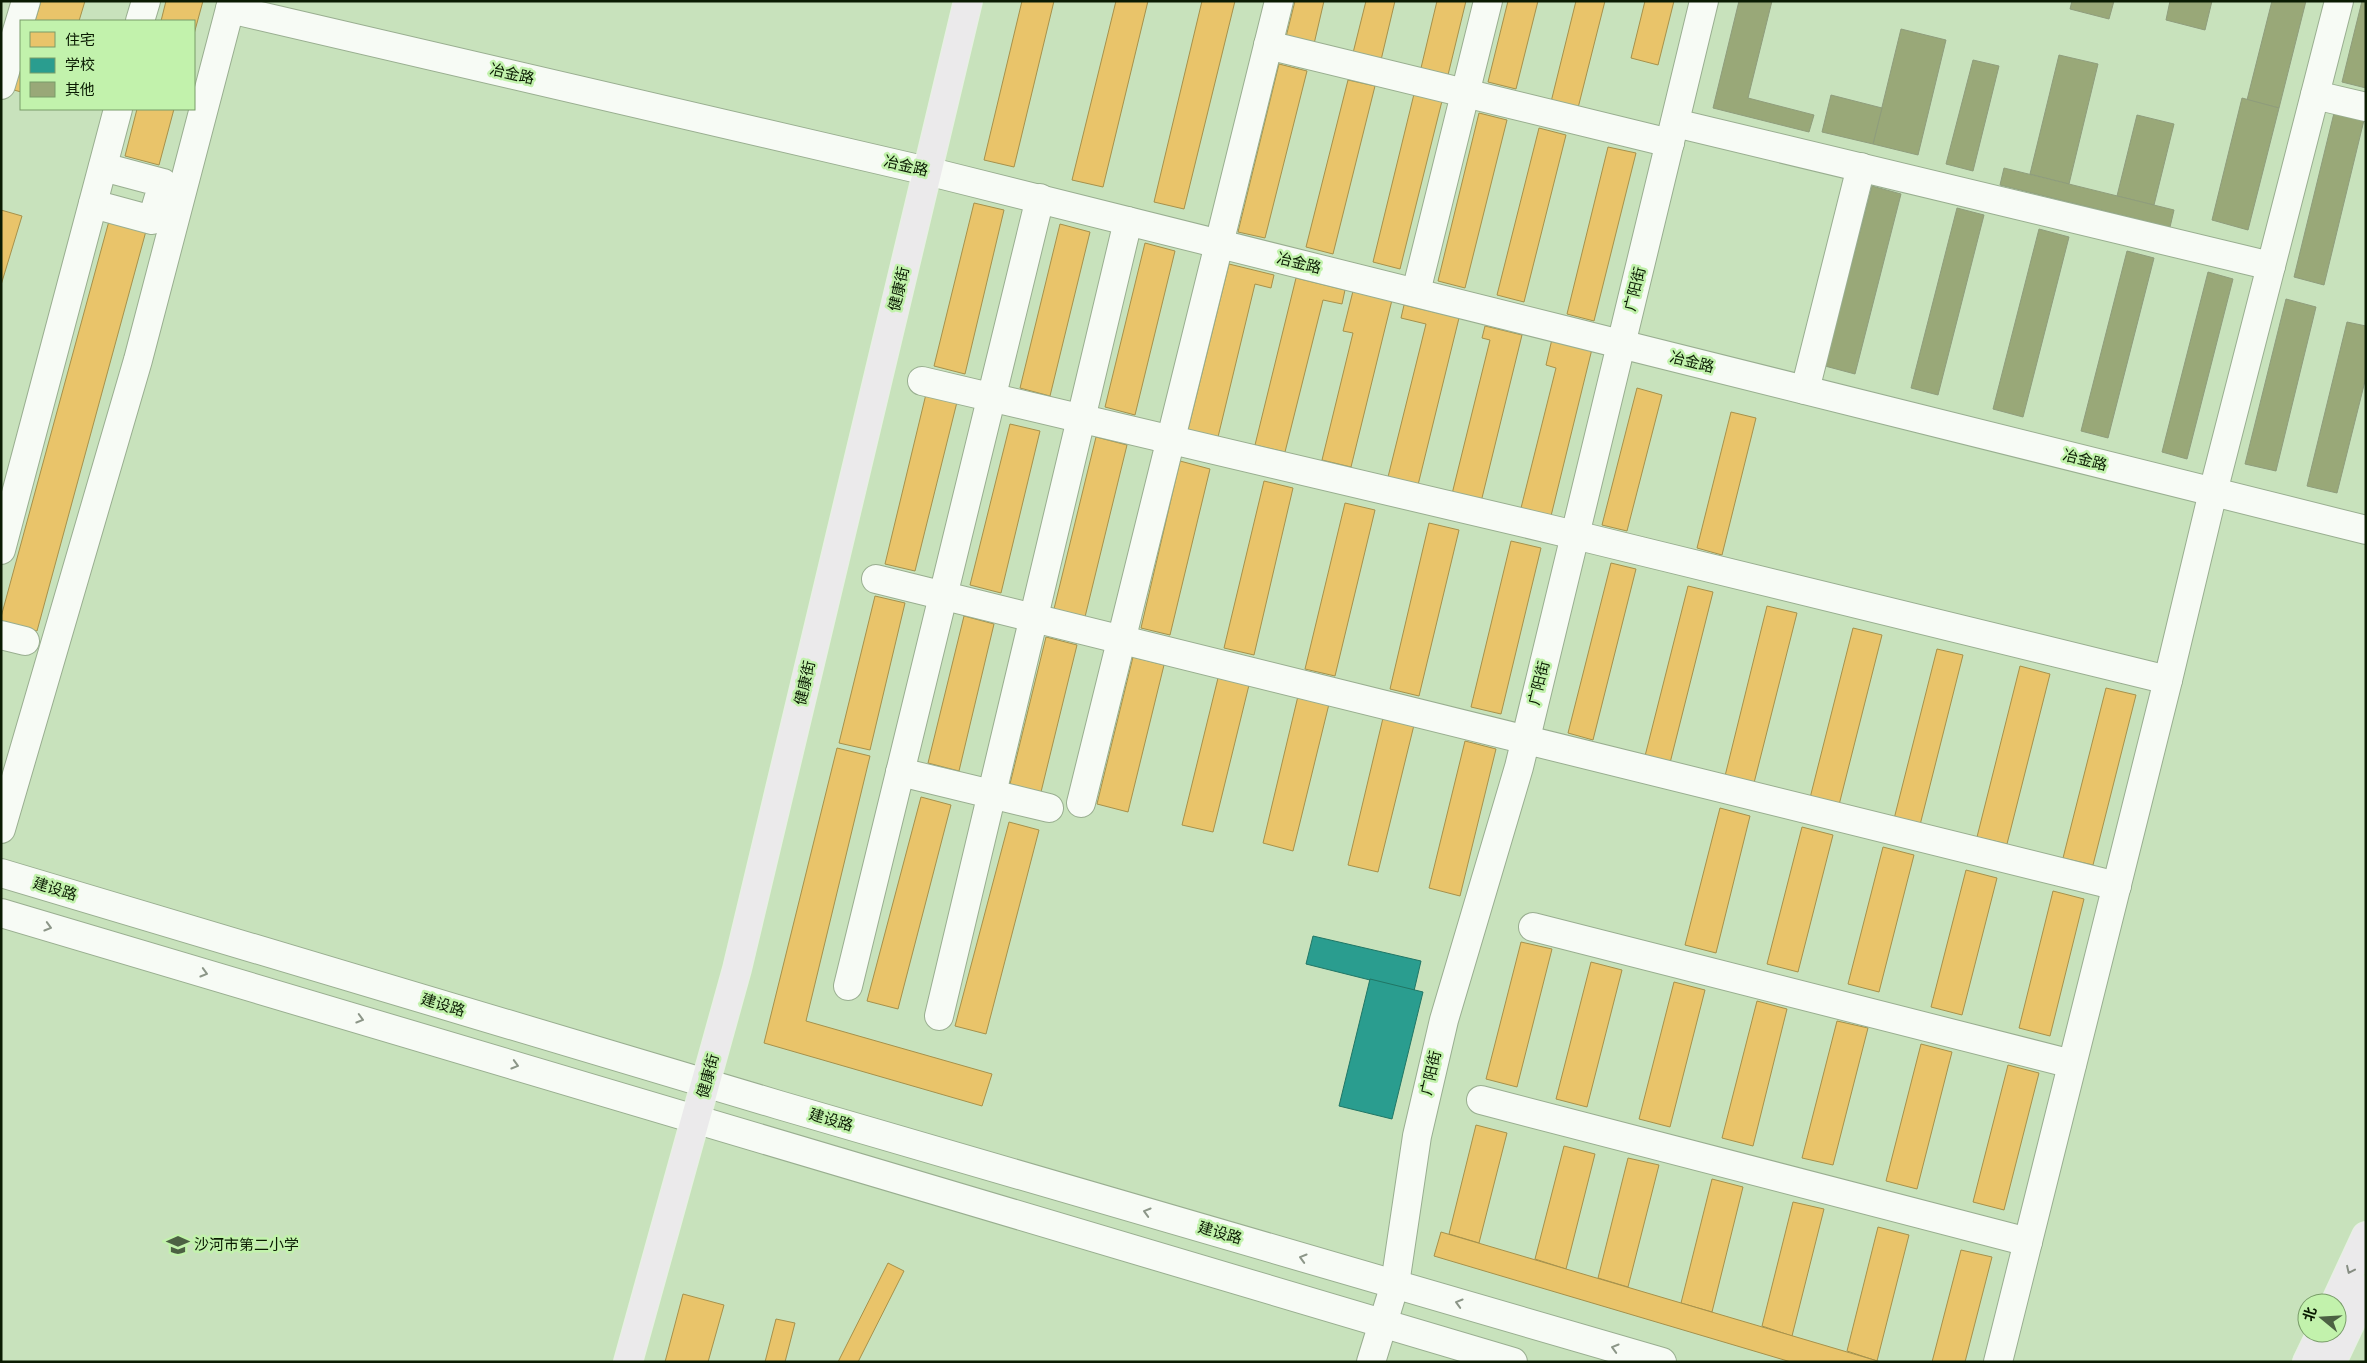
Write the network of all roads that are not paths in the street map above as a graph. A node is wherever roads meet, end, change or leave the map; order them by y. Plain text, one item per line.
1 (26, 1) edge
2 (146, 1) edge
3 (968, 1) edge
4 (1279, 1) edge
5 (1488, 1) edge
6 (1704, 1) edge
7 (2338, 1) edge
8 (231, 5) edge
9 (20, 20) edge
10 (140, 20) edge
11 (20, 21) edge
12 (1268, 45) junction
13 (1, 85) edge
14 (1465, 93) junction
15 (2315, 94) junction
16 (2366, 107) edge
17 (118, 110) edge
18 (1672, 133) junction
19 (103, 167) junction
20 (1861, 167) junction
21 (927, 170) junction
22 (1040, 198) junction
23 (93, 204) junction
24 (168, 204) junction
25 (1128, 221) junction
26 (1219, 243) junction
27 (2271, 266) junction
28 (1416, 292) junction
29 (1621, 344) junction
30 (922, 382) dead end
31 (1805, 390) junction
32 (991, 398) junction
33 (1081, 419) junction
34 (1171, 440) junction
35 (2213, 492) junction
36 (2366, 530) edge
37 (1575, 535) junction
38 (1, 550) edge
39 (876, 579) dead end
40 (943, 596) junction
41 (1034, 618) junction
42 (1122, 640) junction
43 (2168, 680) junction
44 (1526, 739) junction
45 (900, 772) junction
46 (992, 794) junction
47 (1081, 803) dead end
48 (1050, 808) dead end
49 (1, 829) edge
50 (1, 873) edge
51 (2117, 886) junction
52 (1, 913) edge
53 (1533, 928) dead end
54 (848, 986) dead end
55 (939, 1016) dead end
56 (2072, 1064) junction
57 (706, 1083) junction
58 (1481, 1100) dead end
59 (696, 1119) junction
60 (2366, 1236) edge
61 (2028, 1242) junction
62 (1395, 1284) junction
63 (2366, 1290) edge
64 (2339, 1293) edge
65 (1383, 1323) junction
66 (2316, 1343) edge
67 (628, 1362) edge
68 (1371, 1362) edge
69 (1513, 1362) edge
70 (1662, 1362) edge
71 (1998, 1362) edge
72 (2307, 1362) edge
73 (2332, 1362) edge

1 - 9 street
2 - 10 street
3 - 21 main road, 健康街
4 - 12 street
5 - 14 street
6 - 18 street, 广阳街
7 - 15 street
8 - 21 street, 冶金路
8 - 24 street
11 - 13 street
12 - 14 street
12 - 26 street
14 - 18 street
14 - 28 street
15 - 16 street
15 - 27 street
17 - 19 street
18 - 20 street
18 - 29 street, 广阳街
19 - 23 street
19 - 24 street
20 - 27 street
20 - 31 street
21 - 22 street, 冶金路
21 - 57 main road, 健康街
22 - 25 street, 冶金路
22 - 32 street
23 - 24 street
23 - 38 street
24 - 49 street
25 - 26 street, 冶金路
25 - 33 street
26 - 28 street, 冶金路
26 - 34 street
27 - 35 street
28 - 29 street, 冶金路
29 - 31 street, 冶金路
29 - 37 street, 广阳街
30 - 32 street
31 - 35 street, 冶金路
32 - 33 street
32 - 40 street
33 - 34 street
33 - 41 street
34 - 37 street
34 - 42 street
35 - 36 street, 冶金路
35 - 43 street
37 - 43 street
37 - 44 street, 广阳街
39 - 40 street
40 - 41 street
40 - 45 street
41 - 42 street
41 - 46 street
42 - 44 street
42 - 47 street
43 - 51 street
44 - 51 street
44 - 62 street, 广阳街
45 - 46 street
45 - 54 street
46 - 48 street
46 - 55 street
50 - 57 street, 建设路
51 - 56 street
52 -> 59 street
53 - 56 street
56 - 61 street
57 - 59 main road, 健康街
62 -> 57 street, 建设路
58 - 61 street
59 - 65 street
59 - 67 main road, 健康街
60 -> 64 main road
61 - 71 street
62 - 65 street, 广阳街
70 -> 62 street, 建设路
63 - 73 main road
65 - 68 street, 广阳街
65 - 69 street
66 - 72 main road

